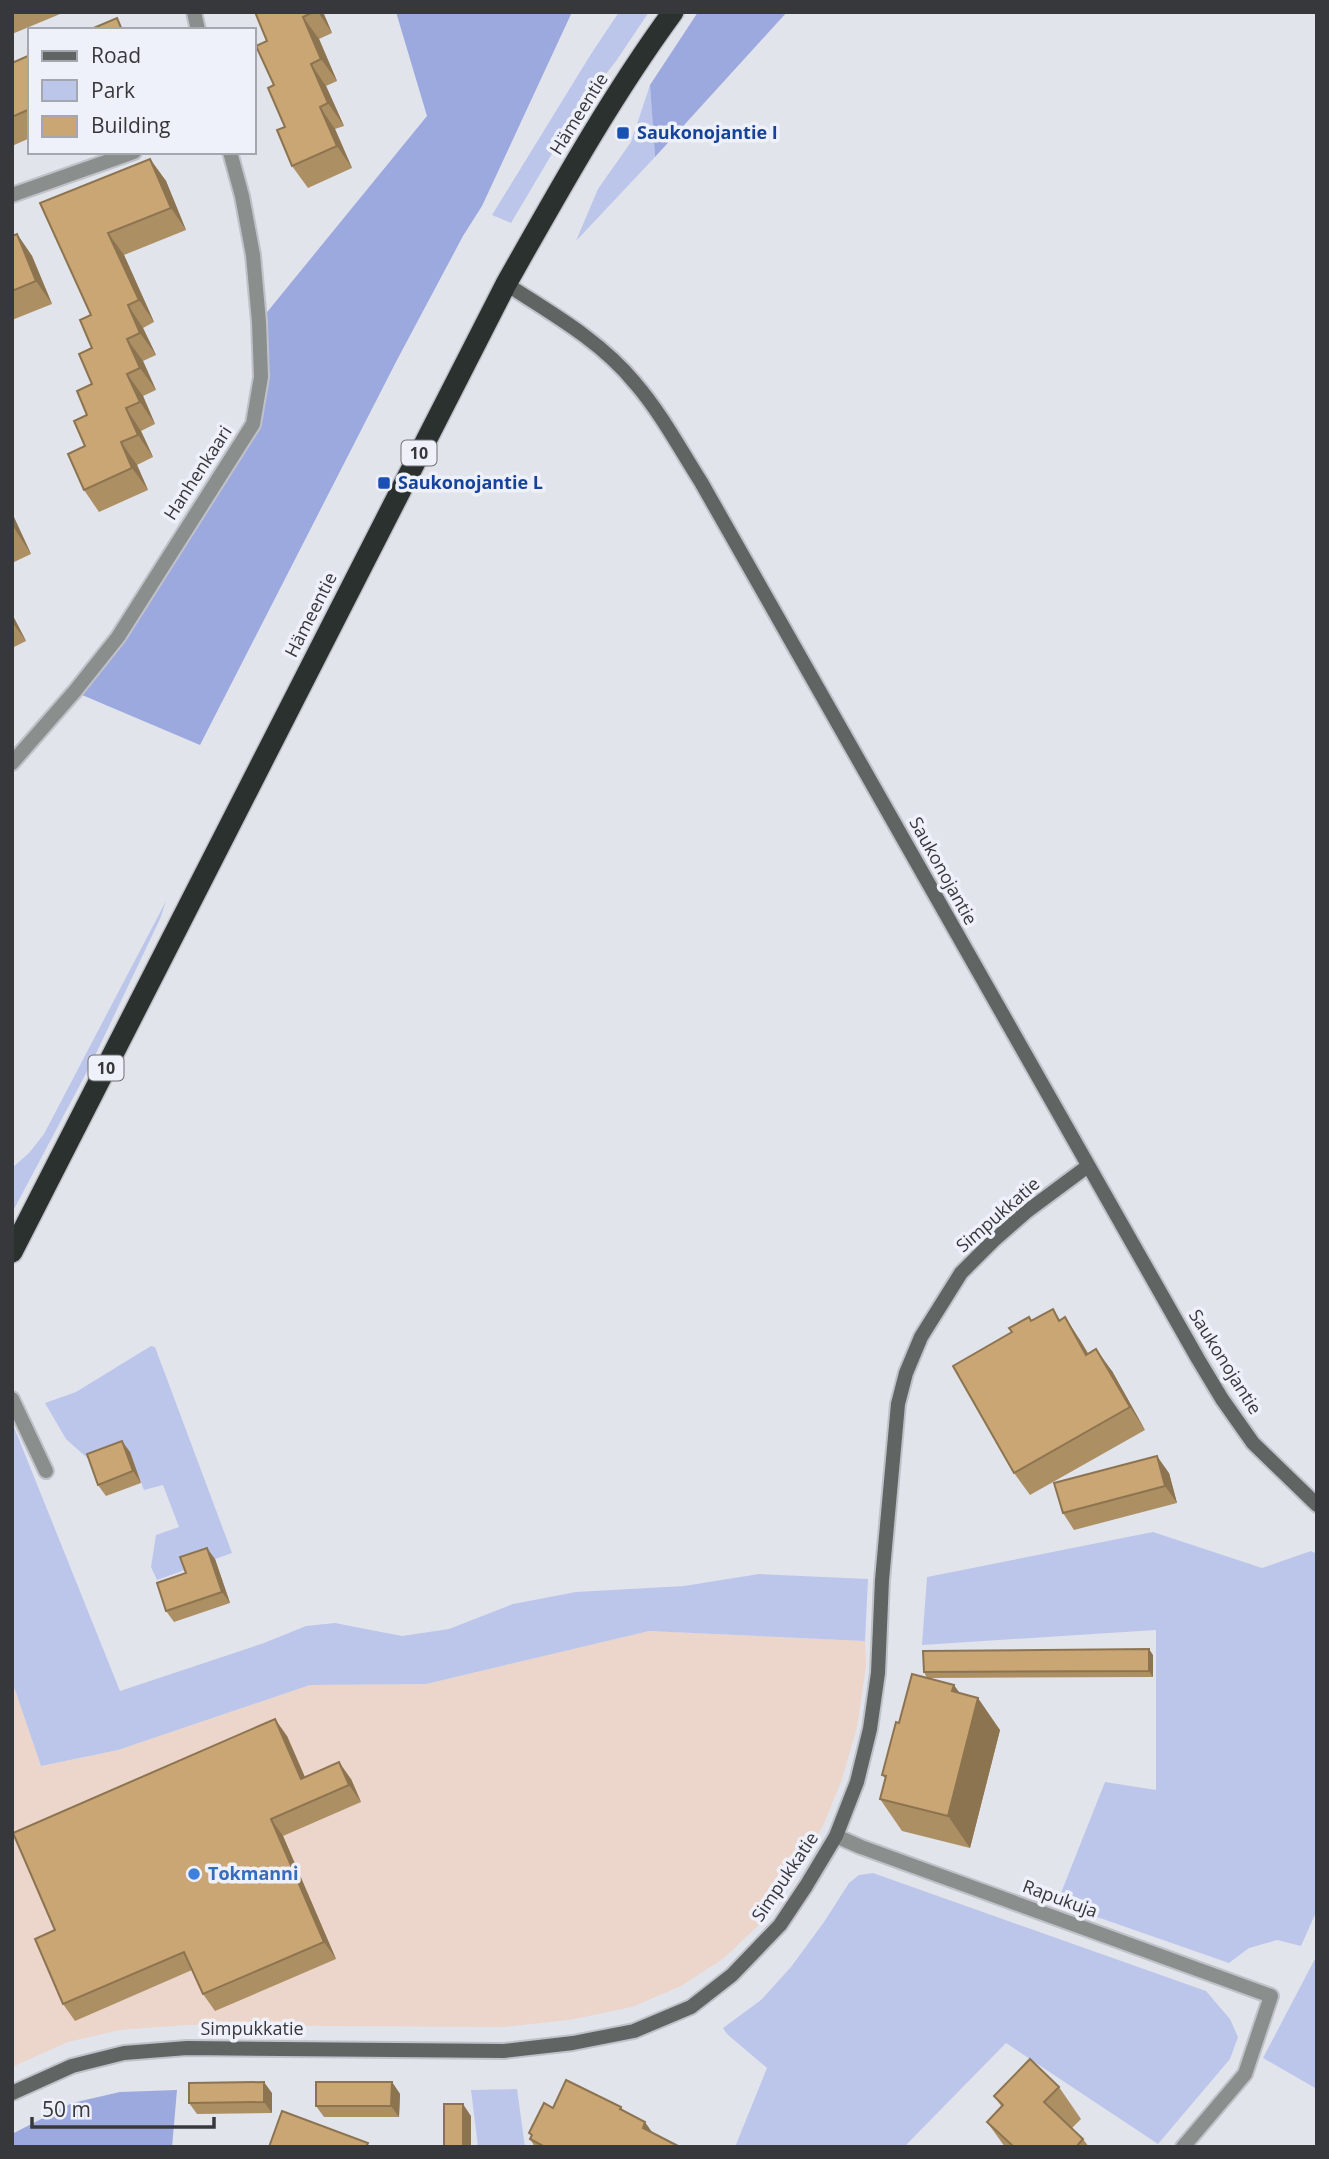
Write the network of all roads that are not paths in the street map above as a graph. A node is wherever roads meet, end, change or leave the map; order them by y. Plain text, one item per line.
1 (673, 12) edge
2 (128, 154) edge
3 (231, 154) edge
4 (12, 195) edge
5 (506, 284) junction
6 (12, 763) edge
7 (1088, 1166) junction
8 (12, 1252) edge
9 (12, 1399) edge
10 (46, 1471) dead end
11 (1317, 1506) edge
12 (836, 1836) junction
13 (12, 2093) edge
14 (1183, 2147) edge

1 - 5 highway, Hämeentie / 10
2 - 4 street
3 - 6 street, Hanhenkaari
5 - 7 street, Saukonojantie
5 - 8 highway, Hämeentie / 10
7 - 11 street, Saukonojantie
7 - 12 street, Simpukkatie
9 - 10 street
12 - 13 street, Simpukkatie
12 - 14 street, Rapukuja

